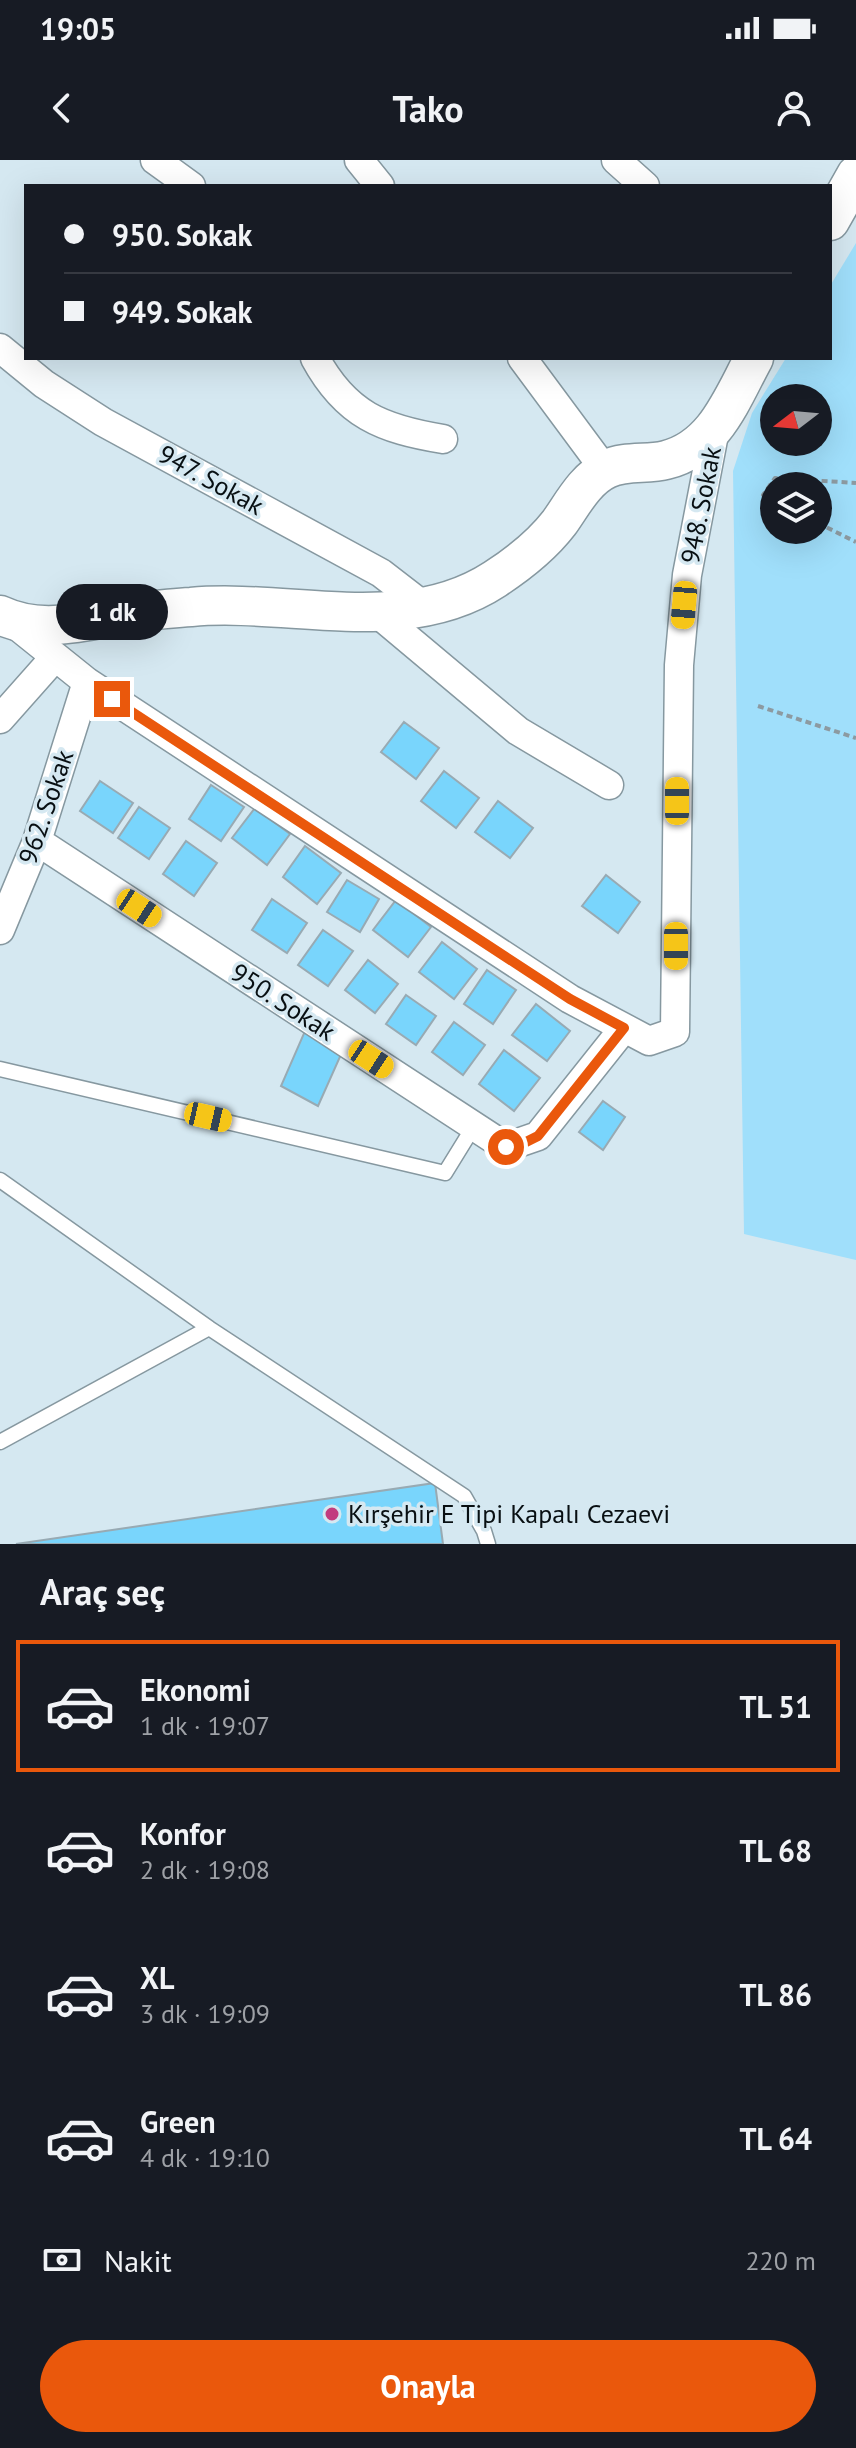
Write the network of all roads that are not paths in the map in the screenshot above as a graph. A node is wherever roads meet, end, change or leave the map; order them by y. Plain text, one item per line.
1 (155, 160) edge
2 (359, 160) edge
3 (616, 160) edge
4 (856, 175) edge
5 (188, 184) edge
6 (378, 184) edge
7 (643, 184) edge
8 (832, 217) edge
9 (0, 348) edge
10 (316, 360) edge
11 (523, 360) edge
12 (753, 360) edge
13 (715, 429) junction
14 (443, 439) dead end
15 (605, 470) junction
16 (425, 607) junction
17 (376, 612) junction
18 (4, 617) edge
19 (55, 657) junction
20 (87, 682) junction
21 (0, 719) edge
22 (609, 785) dead end
23 (37, 841) junction
24 (0, 930) edge
25 (636, 1035) junction
26 (0, 1069) edge
27 (474, 1126) junction
28 (0, 1180) edge
29 (209, 1328) junction
30 (0, 1442) edge
31 (488, 1544) edge

1 - 5 street
2 - 6 street
3 - 7 street
4 - 8 street
9 - 16 street, 947. Sokak
10 - 14 street
11 - 15 street
12 - 13 street
13 - 15 street
13 - 25 street, 948. Sokak
15 - 16 street
16 - 17 street
17 - 18 street
17 - 22 street
18 - 19 street
19 - 20 street
19 - 21 street
20 - 23 street, 962. Sokak
20 - 25 street
23 - 24 street, 962. Sokak
23 - 27 street, 950. Sokak
25 - 27 street, 950. Sokak
26 - 27 lane
28 - 29 lane
29 - 30 lane
29 - 31 lane

